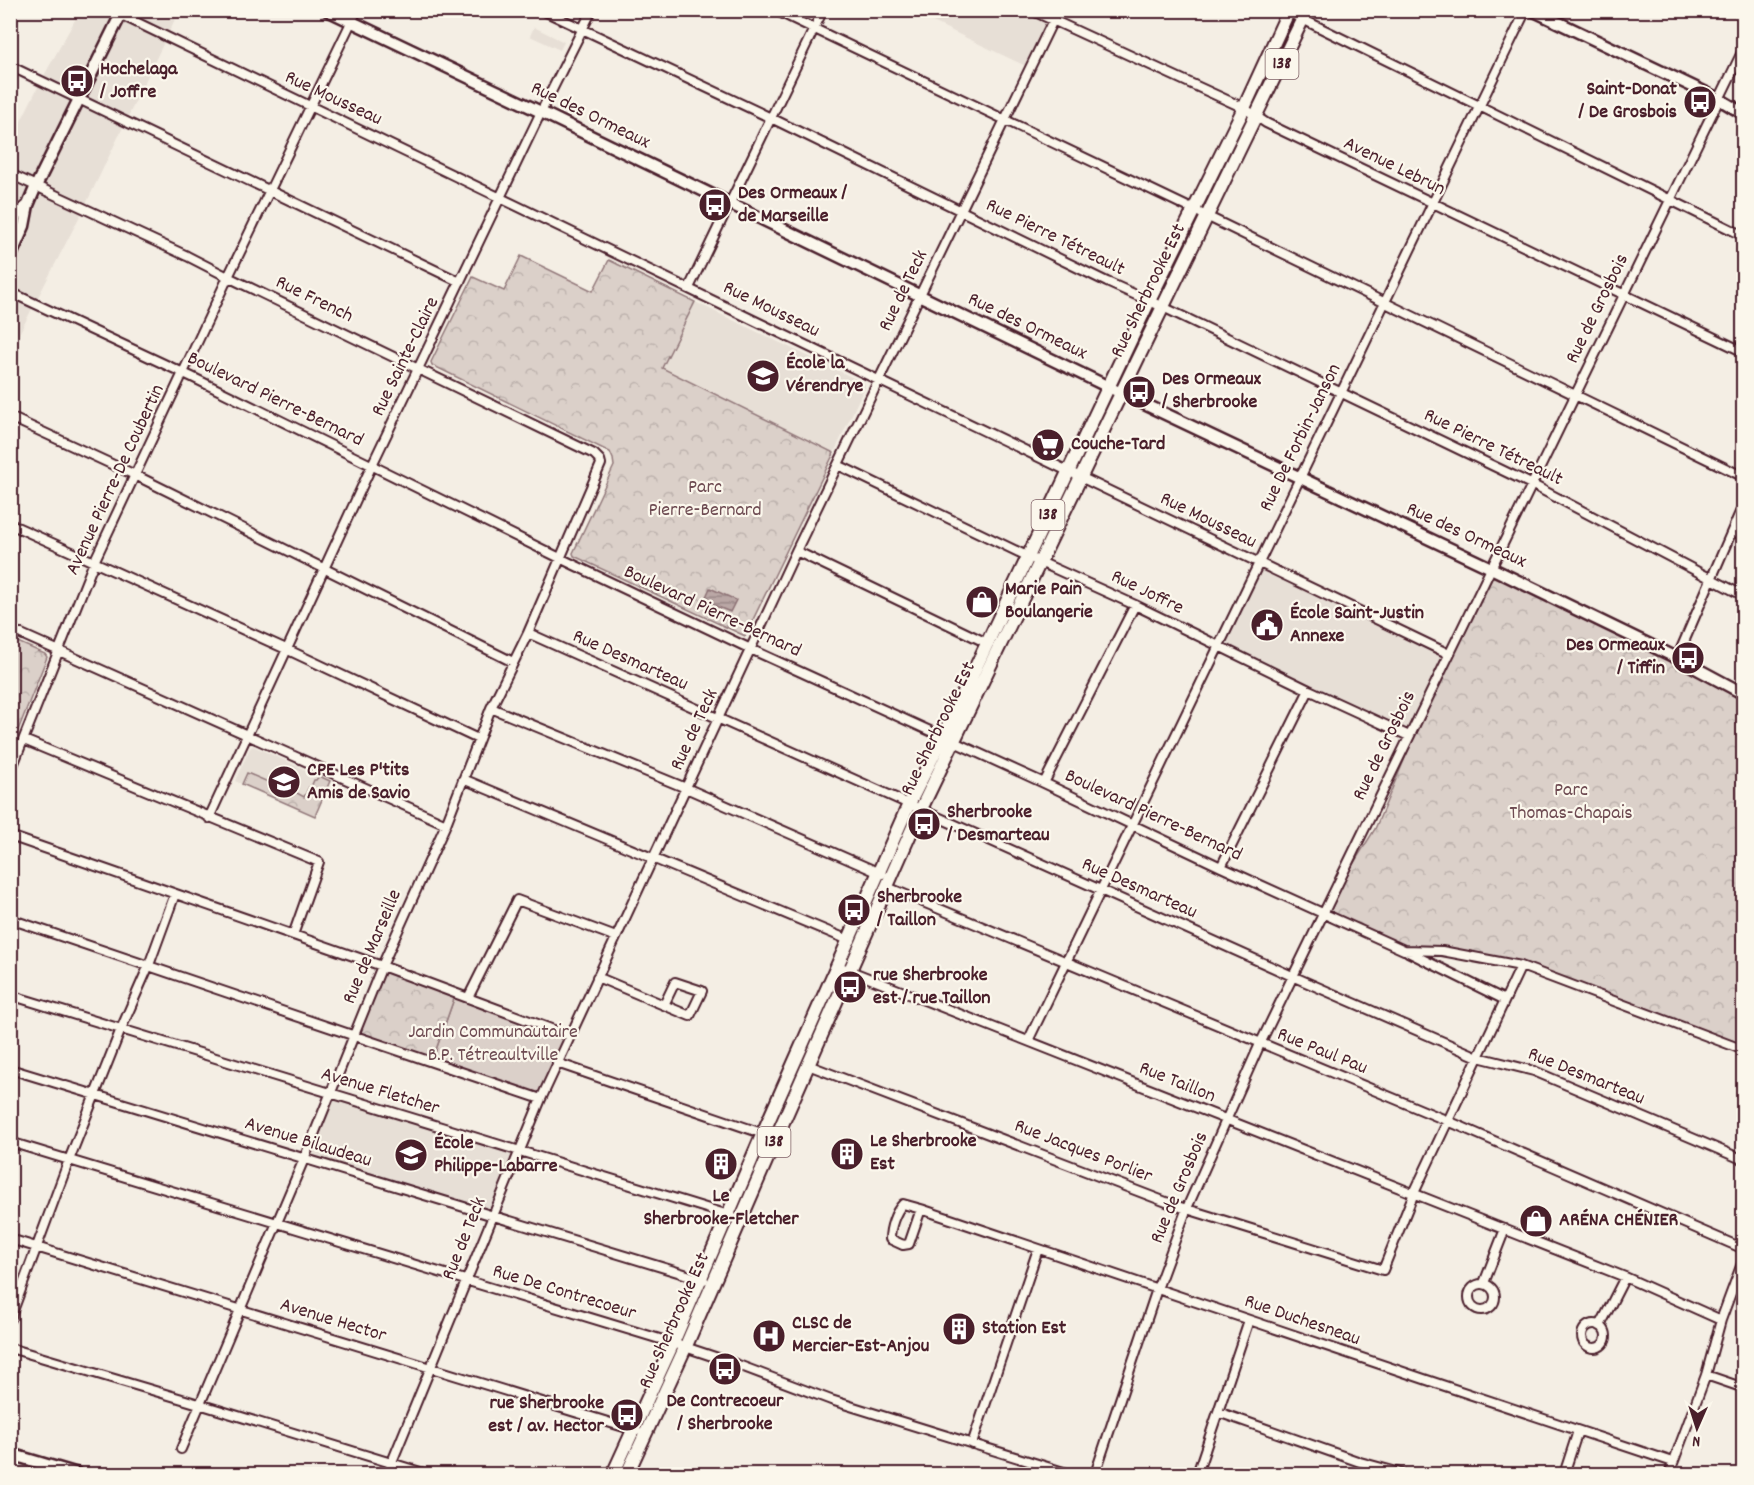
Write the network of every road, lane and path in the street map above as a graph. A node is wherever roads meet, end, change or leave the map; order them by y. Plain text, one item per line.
1 (327, 10) edge
2 (357, 10) edge
3 (542, 10) edge
4 (592, 10) edge
5 (775, 10) edge
6 (823, 10) edge
7 (1031, 10) edge
8 (1058, 10) edge
9 (1526, 10) edge
10 (1533, 10) edge
11 (1287, 11) edge
12 (118, 12) edge
13 (1305, 15) edge
14 (352, 21) junction
15 (1053, 21) junction
16 (814, 29) junction
17 (583, 30) junction
18 (1743, 48) edge
19 (10, 66) edge
20 (78, 99) junction
21 (1719, 99) junction
22 (1480, 105) junction
23 (310, 106) junction
24 (1244, 108) junction
25 (541, 112) junction
26 (1743, 114) edge
27 (1256, 116) junction
28 (771, 118) junction
29 (1005, 121) junction
30 (10, 174) edge
31 (36, 186) junction
32 (271, 190) junction
33 (501, 197) junction
34 (1670, 200) junction
35 (1433, 203) junction
36 (730, 204) junction
37 (28, 205) junction
38 (1194, 210) junction
39 (961, 211) junction
40 (1208, 217) junction
41 (10, 224) edge
42 (1743, 236) edge
43 (10, 258) edge
44 (228, 277) junction
45 (460, 282) junction
46 (689, 288) junction
47 (10, 292) edge
48 (1623, 295) junction
49 (920, 296) junction
50 (1149, 301) junction
51 (1385, 303) junction
52 (1163, 307) junction
53 (1743, 352) edge
54 (419, 369) junction
55 (184, 373) junction
56 (879, 380) junction
57 (1108, 387) junction
58 (1121, 393) junction
59 (1342, 393) junction
60 (1575, 395) junction
61 (10, 417) edge
62 (600, 460) joint
63 (372, 465) junction
64 (838, 465) junction
65 (135, 475) junction
66 (1075, 475) junction
67 (1743, 477) edge
68 (1300, 478) junction
69 (1531, 484) junction
70 (1743, 503) edge
71 (10, 524) edge
72 (1732, 531) junction
73 (1743, 535) edge
74 (796, 551) junction
75 (560, 559) junction
76 (1035, 559) junction
77 (94, 562) junction
78 (1259, 564) junction
79 (1491, 568) junction
80 (323, 569) junction
81 (1712, 578) junction
82 (1743, 596) edge
83 (1135, 605) junction
84 (10, 629) edge
85 (528, 633) junction
86 (993, 646) junction
87 (1219, 646) junction
88 (286, 649) junction
89 (751, 649) junction
90 (59, 650) junction
91 (1449, 654) junction
92 (1677, 658) junction
93 (513, 662) junction
94 (1309, 690) junction
95 (1743, 694) edge
96 (491, 708) junction
97 (718, 719) junction
98 (247, 734) junction
99 (1409, 736) junction
100 (478, 739) junction
101 (948, 739) junction
102 (24, 740) junction
103 (10, 773) edge
104 (463, 779) junction
105 (1044, 783) junction
106 (686, 788) junction
107 (909, 804) junction
108 (921, 809) junction
109 (209, 818) junction
110 (446, 824) junction
111 (1133, 824) junction
112 (10, 836) edge
113 (652, 859) junction
114 (1221, 867) junction
115 (878, 872) junction
116 (889, 882) junction
117 (1101, 890) junction
118 (175, 894) junction
119 (1322, 914) junction
120 (10, 918) edge
121 (293, 935) junction
122 (616, 937) junction
123 (849, 940) junction
124 (861, 945) junction
125 (1404, 950) junction
126 (1066, 962) junction
127 (149, 965) junction
128 (382, 966) junction
129 (1521, 966) junction
130 (844, 968) junction
131 (1292, 976) junction
132 (597, 977) junction
133 (10, 995) edge
134 (468, 998) junction
135 (1504, 1000) junction
136 (664, 1005) junction
137 (121, 1029) junction
138 (354, 1035) junction
139 (570, 1036) junction
140 (1028, 1041) junction
141 (1260, 1044) junction
142 (1743, 1050) edge
143 (1478, 1057) junction
144 (557, 1063) junction
145 (808, 1065) junction
146 (10, 1069) edge
147 (330, 1093) junction
148 (95, 1095) junction
149 (541, 1099) junction
150 (1227, 1120) junction
151 (1448, 1121) junction
152 (763, 1133) junction
153 (776, 1138) junction
154 (10, 1142) edge
155 (519, 1152) junction
156 (304, 1159) junction
157 (69, 1160) junction
158 (1743, 1160) edge
159 (1414, 1193) junction
160 (1187, 1208) junction
161 (921, 1209) junction
162 (728, 1215) junction
163 (492, 1216) junction
164 (740, 1219) junction
165 (276, 1223) junction
166 (1505, 1229) junction
167 (10, 1239) edge
168 (38, 1248) junction
169 (1038, 1249) junction
170 (1743, 1249) edge
171 (1743, 1258) edge
172 (1741, 1270) edge
173 (1625, 1277) junction
174 (700, 1279) junction
175 (466, 1281) junction
176 (713, 1283) junction
177 (1484, 1283) dead end
178 (1156, 1289) junction
179 (241, 1310) junction
180 (10, 1318) edge
181 (1249, 1320) junction
182 (1720, 1320) junction
183 (1600, 1326) dead end
184 (673, 1344) junction
185 (10, 1348) edge
186 (686, 1348) junction
187 (430, 1367) junction
188 (1706, 1375) junction
189 (1743, 1388) edge
190 (199, 1404) junction
191 (1218, 1412) junction
192 (1578, 1431) junction
193 (640, 1432) junction
194 (972, 1444) junction
195 (181, 1449) dead end
196 (10, 1454) edge
197 (1673, 1462) junction
198 (391, 1463) junction
199 (78, 1474) edge
200 (387, 1474) edge
201 (427, 1474) edge
202 (613, 1474) edge
203 (627, 1474) edge
204 (1070, 1474) edge
205 (1095, 1474) edge
206 (1197, 1474) edge
207 (1404, 1474) edge
208 (1564, 1474) edge
209 (1669, 1474) edge

1 - 14 street, Rue des Ormeaux
2 - 14 street, Avenue Pierre-De Coubertin
3 - 17 street, Rue Pierre Tétreault
4 - 17 street, Rue Sainte-Claire
5 - 16 street
6 - 16 street
7 - 15 street, Avenue Lebrun
8 - 15 street, Rue de Teck
9 - 22 street, Rue De Forbin-Janson
10 - 21 street
11 - 13 street
11 - 24 main road, Rue Sherbrooke Est / 138
12 - 20 street
12 - 23 street, Rue Mousseau
13 - 22 street
13 - 27 main road, Rue Sherbrooke Est / 138
14 - 23 street, Avenue Pierre-De Coubertin
14 - 25 street, Rue des Ormeaux
15 - 24 street, Avenue Lebrun
15 - 29 street, Rue de Teck
16 - 28 street
16 - 29 street
17 - 25 street, Rue Sainte-Claire
17 - 28 street, Rue Pierre Tétreault
18 - 21 street, Rue de Grosbois
19 - 20 street
20 - 31 street
20 - 32 street
21 - 26 street
21 - 34 street, Rue de Grosbois
22 - 34 street
22 - 35 street, Rue De Forbin-Janson
23 - 32 street, Avenue Pierre-De Coubertin
23 - 33 street, Rue Mousseau
24 - 27 street, Avenue Lebrun
24 - 38 main road, Rue Sherbrooke Est / 138
25 - 33 street, Rue Sainte-Claire
25 - 36 street, Rue des Ormeaux
27 - 35 street, Avenue Lebrun
27 - 40 main road, Rue Sherbrooke Est / 138
28 - 36 street
28 - 39 street, Rue Pierre Tétreault
29 - 38 street
29 - 39 street, Rue de Teck
30 - 31 street, Rue French
31 - 37 street
31 - 44 street, Rue French
32 - 44 street, Avenue Pierre-De Coubertin
32 - 45 street
33 - 45 street, Rue Sainte-Claire
33 - 46 street, Rue Mousseau
34 - 42 street
34 - 48 street, Rue de Grosbois
35 - 48 street, Avenue Lebrun
35 - 51 street, Rue De Forbin-Janson
36 - 46 street
36 - 49 street, Rue des Ormeaux
37 - 41 street
37 - 43 street
38 - 40 street
38 - 50 main road, Rue Sherbrooke Est / 138
39 - 49 street, Rue de Teck
39 - 50 street, Rue Pierre Tétreault
40 - 51 street
40 - 52 main road, Rue Sherbrooke Est / 138
44 - 54 street, Rue French
44 - 55 street, Avenue Pierre-De Coubertin
45 - 54 street, Rue Sainte-Claire
46 - 56 street, Rue Mousseau
47 - 55 street, Boulevard Pierre-Bernard
48 - 53 street, Avenue Lebrun
48 - 60 street, Rue de Grosbois
49 - 56 street, Rue de Teck
49 - 57 street, Rue des Ormeaux
50 - 52 street, Rue Pierre Tétreault
50 - 57 main road, Rue Sherbrooke Est / 138
51 - 59 street, Rue De Forbin-Janson
51 - 60 street
52 - 58 main road, Rue Sherbrooke Est / 138
52 - 59 street, Rue Pierre Tétreault
54 - 62 street, Rue French
54 - 63 street, Rue Sainte-Claire
55 - 63 street, Boulevard Pierre-Bernard
55 - 65 street, Avenue Pierre-De Coubertin
56 - 64 street, Rue de Teck
56 - 66 street, Rue Mousseau
57 - 58 street, Rue des Ormeaux
57 - 66 main road, Rue Sherbrooke Est / 138
58 - 66 main road, Rue Sherbrooke Est / 138
58 - 68 street, Rue des Ormeaux
59 - 68 street, Rue De Forbin-Janson
59 - 69 street, Rue Pierre Tétreault
60 - 67 street
60 - 69 street, Rue de Grosbois
61 - 65 street
62 - 75 street, Rue de Marseille
63 - 75 street, Boulevard Pierre-Bernard
63 - 80 street, Rue Sainte-Claire
64 - 74 street, Rue de Teck
64 - 76 street, Rue Joffre
65 - 77 street, Avenue Pierre-De Coubertin
65 - 80 street
66 - 76 main road, Rue Sherbrooke Est / 138
66 - 78 street, Rue Mousseau
68 - 78 street, Rue De Forbin-Janson
68 - 79 street, Rue des Ormeaux
69 - 79 street, Rue de Grosbois
69 - 81 street, Rue Pierre Tétreault
70 - 72 street
71 - 77 street
72 - 73 street
72 - 81 street
74 - 86 street
74 - 89 street, Rue de Teck
75 - 85 street, Rue de Marseille
75 - 89 street, Boulevard Pierre-Bernard
76 - 83 street, Rue Joffre
76 - 86 main road, Rue Sherbrooke Est / 138
77 - 88 street
77 - 90 street, Avenue Pierre-De Coubertin
78 - 87 street, Rue De Forbin-Janson
78 - 91 street, Rue Mousseau
79 - 91 street, Rue de Grosbois
79 - 92 street, Rue des Ormeaux
80 - 88 street, Rue Sainte-Claire
80 - 93 street
81 - 82 street, Rue Pierre Tétreault
81 - 92 street
83 - 87 street, Rue Joffre
83 - 105 street
84 - 90 street
85 - 93 street, Rue de Marseille
85 - 97 street, Rue Desmarteau
86 - 101 main road, Rue Sherbrooke Est / 138
87 - 94 street, Rue Joffre
87 - 111 street, Rue De Forbin-Janson
88 - 98 street, Rue Sainte-Claire
88 - 100 street
89 - 97 street, Rue de Teck
89 - 101 street, Boulevard Pierre-Bernard
90 - 98 street
90 - 102 street, Avenue Pierre-De Coubertin
91 - 99 street, Rue de Grosbois
92 - 95 street, Rue des Ormeaux
93 - 96 street, Rue de Marseille
94 - 99 street, Rue Joffre
94 - 114 street
96 - 100 street, Rue de Marseille
96 - 106 street, Rue Paul Pau
97 - 106 street, Rue de Teck
97 - 107 street, Rue Desmarteau
98 - 109 street, Rue Sainte-Claire
98 - 110 street
99 - 119 street, Rue de Grosbois
100 - 104 street, Rue de Marseille
101 - 105 street, Boulevard Pierre-Bernard
101 - 107 main road, Rue Sherbrooke Est / 138
101 - 108 main road, Rue Sherbrooke Est / 138
102 - 103 street, Avenue Pierre-De Coubertin
102 - 109 street
104 - 110 street, Rue de Marseille
104 - 113 street
105 - 111 street, Boulevard Pierre-Bernard
106 - 113 street, Rue de Teck
106 - 115 street, Rue Paul Pau
107 - 108 street, Rue Desmarteau
107 - 115 main road, Rue Sherbrooke Est / 138
108 - 116 main road, Rue Sherbrooke Est / 138
108 - 117 street, Rue Desmarteau
109 - 121 street
110 - 128 street, Rue de Marseille
111 - 114 street, Boulevard Pierre-Bernard
111 - 117 street, Rue De Forbin-Janson
112 - 118 street
113 - 122 street, Rue de Teck
113 - 123 street
114 - 119 street, Boulevard Pierre-Bernard
115 - 116 street, Rue Paul Pau
115 - 123 main road, Rue Sherbrooke Est / 138
116 - 124 main road, Rue Sherbrooke Est / 138
116 - 126 street, Rue Paul Pau
117 - 126 street, Rue De Forbin-Janson
117 - 131 street, Rue Desmarteau
118 - 121 street
118 - 127 street
119 - 125 street, Boulevard Pierre-Bernard
119 - 131 street, Rue de Grosbois
120 - 127 street
121 - 128 street
122 - 132 street, Rue de Teck
122 - 134 street
123 - 124 street
123 - 130 main road, Rue Sherbrooke Est / 138
124 - 130 main road, Rue Sherbrooke Est / 138
125 - 129 street, Boulevard Pierre-Bernard
125 - 135 street, Boulevard Pierre-Bernard
126 - 140 street, Rue De Forbin-Janson
126 - 141 street, Rue Paul Pau
127 - 137 street
127 - 138 street
128 - 134 street
128 - 138 street, Rue de Marseille
129 - 135 street
129 - 142 street, Boulevard Pierre-Bernard
130 - 140 street, Rue Taillon
130 - 145 main road, Rue Sherbrooke Est / 138
130 - 152 main road, Rue Sherbrooke Est / 138
131 - 141 street, Rue de Grosbois
131 - 143 street, Rue Desmarteau
132 - 136 street
132 - 139 street, Rue de Teck
133 - 137 street, Avenue Fletcher
134 - 139 street
135 - 143 street
136 - 136 street
137 - 147 street, Avenue Fletcher
137 - 148 street
138 - 147 street, Rue de Marseille
138 - 149 street
139 - 144 street, Rue de Teck
140 - 150 street, Rue Taillon
141 - 150 street, Rue de Grosbois
141 - 151 street, Rue Paul Pau
143 - 151 street
143 - 158 street, Rue Desmarteau
144 - 149 street, Rue de Teck
144 - 152 street
145 - 153 main road, Rue Sherbrooke Est / 138
145 - 160 street, Rue Jacques Porlier
146 - 148 street, Avenue Bilaudeau
147 - 155 street, Avenue Fletcher
147 - 156 street, Rue de Marseille
148 - 156 street, Avenue Bilaudeau
148 - 157 street
149 - 155 street, Rue de Teck
150 - 159 street, Rue Taillon
150 - 160 street, Rue de Grosbois
151 - 159 street
151 - 170 street, Rue Paul Pau
152 - 153 street
152 - 162 main road, Rue Sherbrooke Est / 138
153 - 164 main road, Rue Sherbrooke Est / 138
154 - 157 street, Rue De Contrecoeur
155 - 162 street, Avenue Fletcher
155 - 163 street, Rue de Teck
156 - 163 street, Avenue Bilaudeau
156 - 165 street, Rue de Marseille
157 - 165 street, Rue De Contrecoeur
157 - 168 street
159 - 160 street, Rue Jacques Porlier
159 - 166 street, Rue Taillon
160 - 178 street, Rue de Grosbois
161 - 161 street, Rue Duchesneau
161 - 169 street, Rue Duchesneau
162 - 164 street, Avenue Fletcher
162 - 174 main road, Rue Sherbrooke Est / 138
163 - 174 street, Avenue Bilaudeau
163 - 175 street, Rue de Teck
164 - 176 main road, Rue Sherbrooke Est / 138
165 - 175 street, Rue De Contrecoeur
165 - 179 street, Rue de Marseille
166 - 173 street, Rue Taillon
166 - 177 street
167 - 168 street, Avenue Hector
168 - 179 street, Avenue Hector
168 - 180 street
169 - 178 street, Rue Duchesneau
169 - 194 street
171 - 172 street
172 - 182 street
173 - 182 street, Rue Taillon
173 - 183 street
174 - 176 street, Avenue Bilaudeau
174 - 184 main road, Rue Sherbrooke Est / 138
175 - 184 street, Rue De Contrecoeur
175 - 187 street, Rue de Teck
176 - 186 main road, Rue Sherbrooke Est / 138
178 - 181 street, Rue Duchesneau
178 - 205 street, Rue de Grosbois
179 - 187 street, Avenue Hector
179 - 190 street, Rue de Marseille
181 - 191 street
181 - 192 street, Rue Duchesneau
182 - 188 street
184 - 186 street, Rue De Contrecoeur
184 - 193 main road, Rue Sherbrooke Est / 138
185 - 190 street
186 - 193 main road, Rue Sherbrooke Est / 138
186 - 194 street, Rue De Contrecoeur
187 - 193 street, Avenue Hector
187 - 198 street, Rue de Teck
188 - 189 street
188 - 197 street
190 - 195 street, Rue de Marseille
190 - 198 street
191 - 206 street
191 - 207 street
192 - 197 street, Rue Duchesneau
192 - 208 street
193 - 202 main road, Rue Sherbrooke Est / 138
193 - 203 main road, Rue Sherbrooke Est / 138
194 - 204 street, Rue De Contrecoeur
196 - 199 street
197 - 209 street
198 - 200 street, Rue de Teck
198 - 201 street

